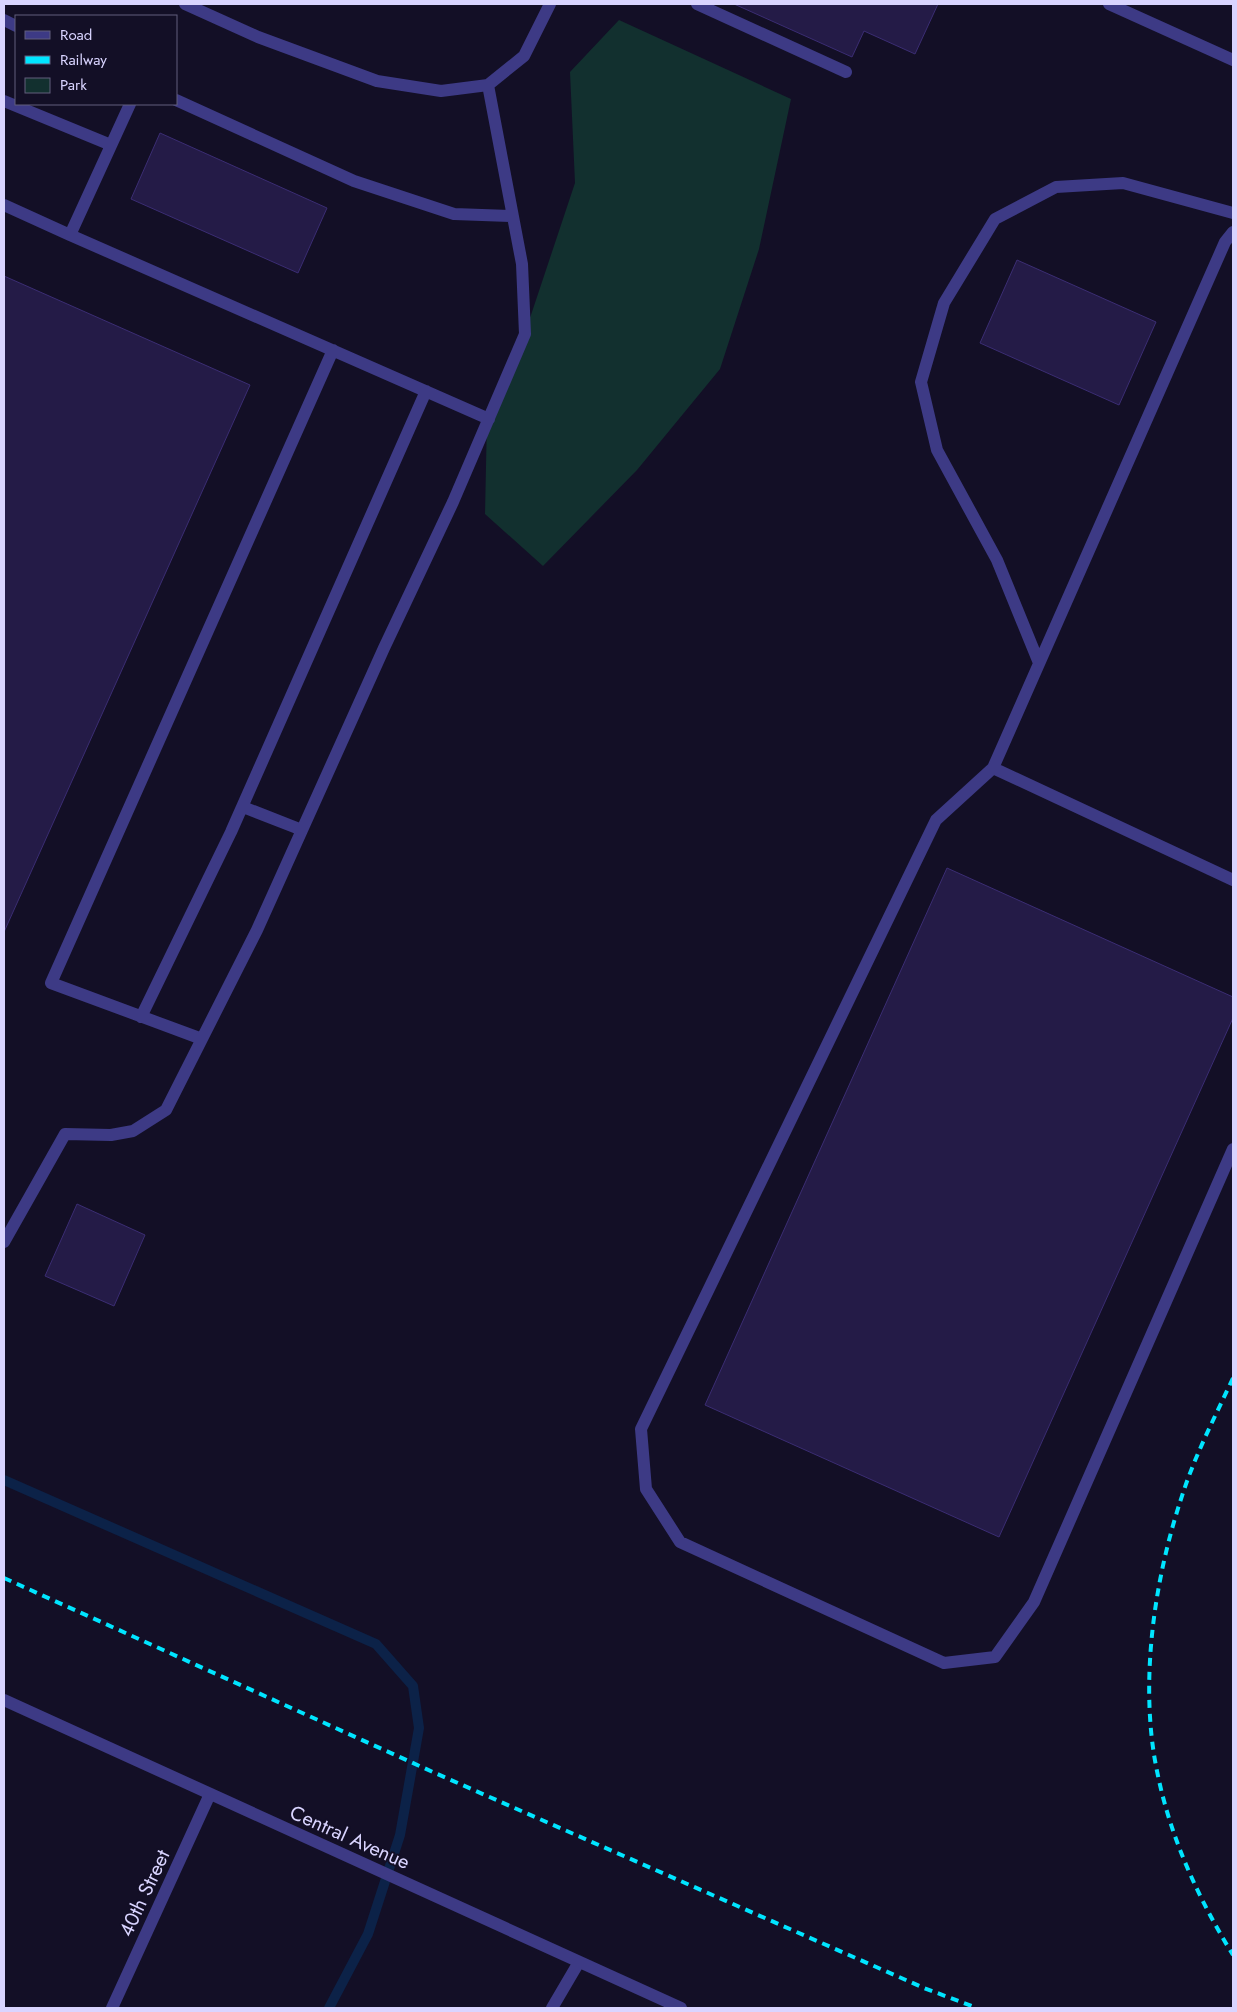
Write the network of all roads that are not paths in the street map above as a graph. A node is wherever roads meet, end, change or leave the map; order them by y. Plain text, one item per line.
1 (185, 4) edge
2 (550, 4) edge
3 (697, 4) edge
4 (1109, 4) edge
5 (1128, 8) edge
6 (1233, 60) edge
7 (846, 72) dead end
8 (488, 85) junction
9 (4, 101) edge
10 (178, 101) edge
11 (130, 105) edge
12 (111, 145) junction
13 (4, 205) edge
14 (1233, 214) edge
15 (513, 216) junction
16 (1233, 232) edge
17 (70, 235) junction
18 (333, 350) junction
19 (426, 391) junction
20 (489, 419) junction
21 (1039, 663) junction
22 (993, 768) junction
23 (243, 807) junction
24 (302, 830) junction
25 (1233, 880) edge
26 (141, 1017) junction
27 (202, 1039) junction
28 (1233, 1149) edge
29 (4, 1242) edge
30 (4, 1700) edge
31 (210, 1794) junction
32 (579, 1962) junction
33 (112, 2008) edge
34 (552, 2008) edge
35 (681, 2008) edge

1 - 8 street
2 - 8 street
3 - 7 street
4 - 5 street
5 - 6 street
8 - 15 street
9 - 12 street
10 - 15 street
11 - 12 street
12 - 17 street
13 - 17 street
14 - 21 street
15 - 20 street
16 - 21 street
17 - 18 street
18 - 19 street
18 - 26 street
19 - 20 street
19 - 23 street
20 - 24 street
21 - 22 street
22 - 25 street
22 - 28 street
23 - 24 street
23 - 26 street
24 - 27 street
26 - 27 street
27 - 29 street
30 - 31 street, Central Avenue
31 - 32 street, Central Avenue
31 - 33 street, 40th Street
32 - 34 street
32 - 35 street, Central Avenue

